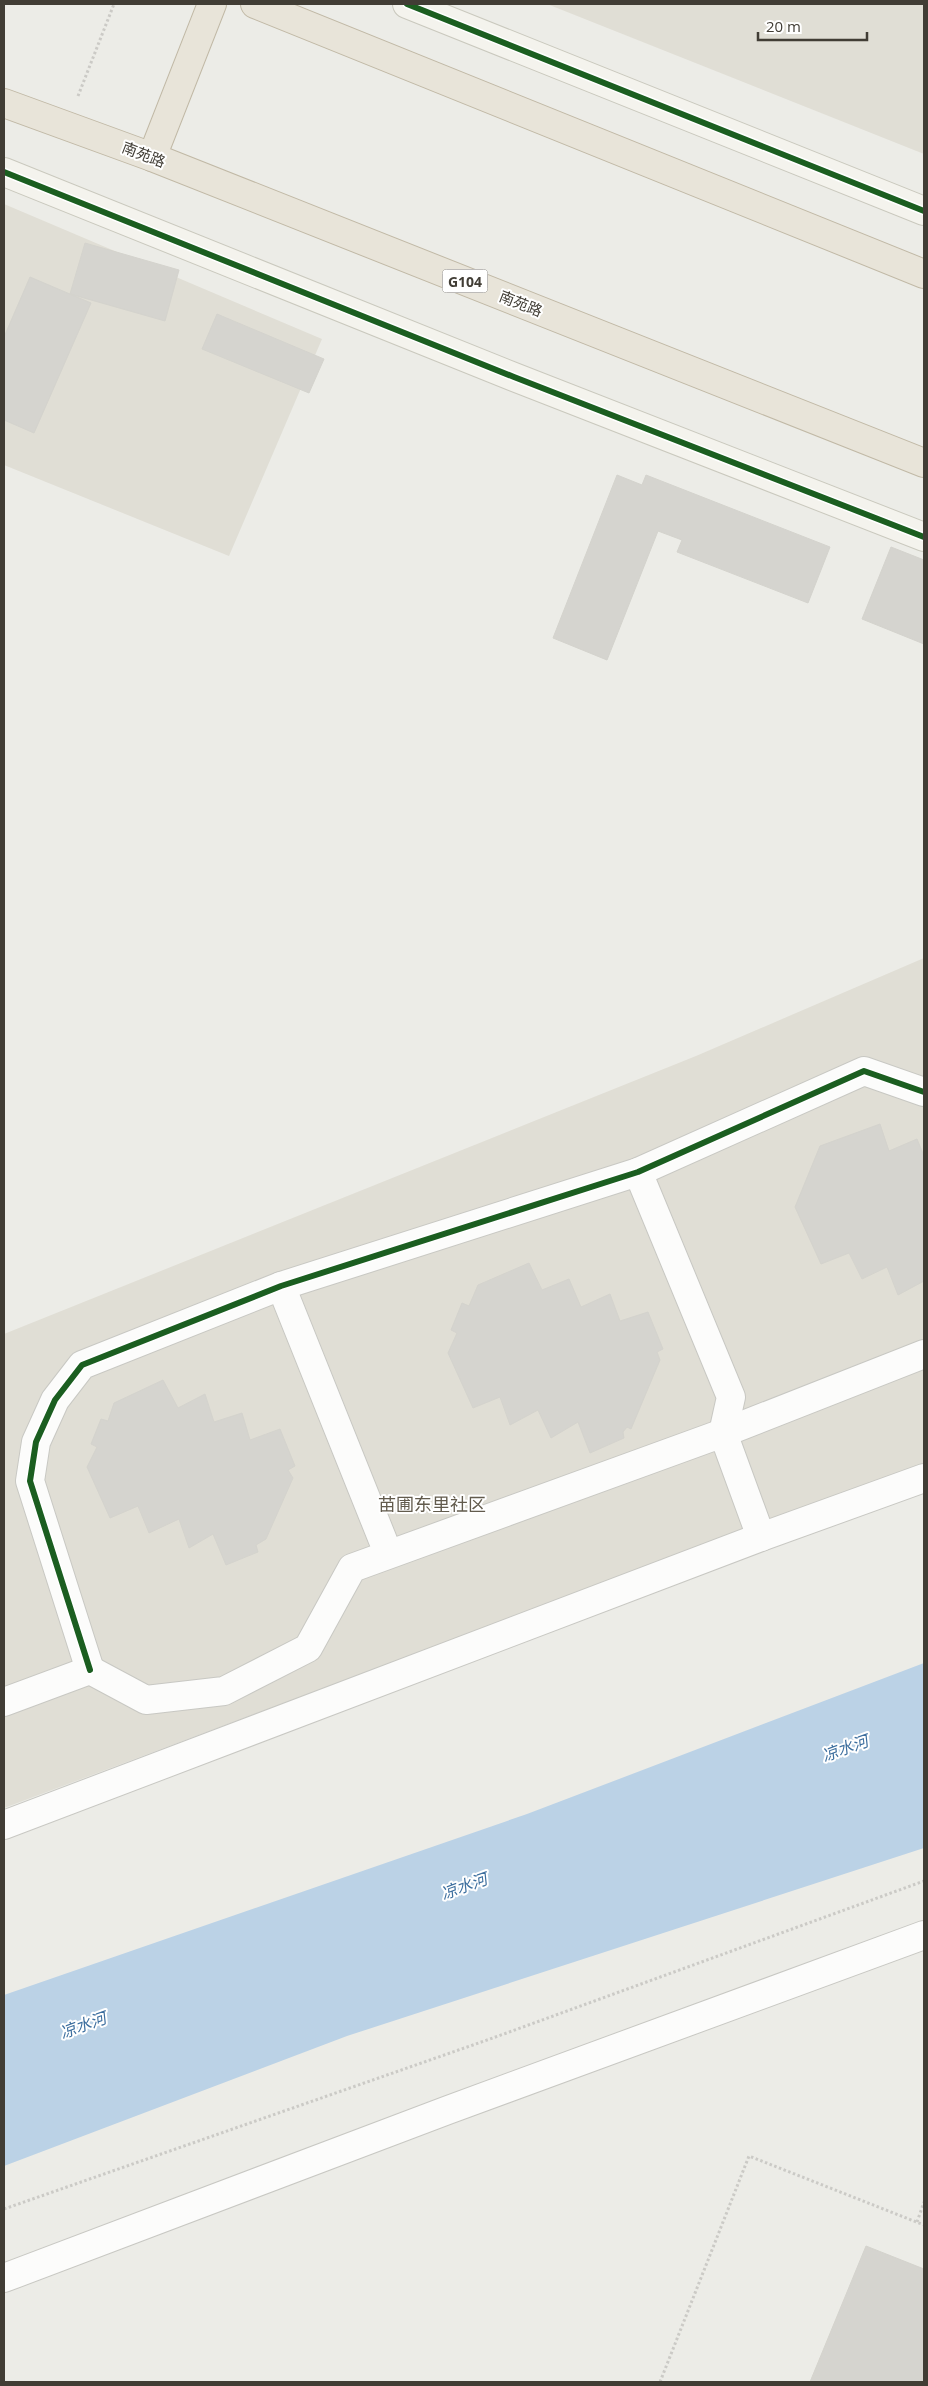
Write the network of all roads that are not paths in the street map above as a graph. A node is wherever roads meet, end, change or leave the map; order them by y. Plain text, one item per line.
1 (212, 4) edge
2 (255, 4) edge
3 (407, 4) edge
4 (4, 103) edge
5 (152, 157) junction
6 (4, 172) edge
7 (924, 211) edge
8 (924, 274) edge
9 (924, 463) edge
10 (924, 537) edge
11 (924, 1092) edge
12 (638, 1172) junction
13 (281, 1286) junction
14 (924, 1354) edge
15 (723, 1433) junction
16 (924, 1478) edge
17 (761, 1537) junction
18 (388, 1553) junction
19 (90, 1670) junction
20 (4, 1702) edge
21 (4, 1825) edge
22 (924, 1935) edge
23 (4, 2278) edge

1 - 5 highway
2 - 8 highway
3 - 7 street
4 - 5 highway, 南苑路 / G104
5 - 9 highway, 南苑路 / G104
6 - 10 street
11 - 12 street
12 - 13 street
12 - 15 street
13 - 18 street
13 - 19 street
14 - 15 street
15 - 17 street
15 - 18 street
16 - 17 street
17 - 21 street
18 - 19 street
19 - 20 street
22 - 23 street

